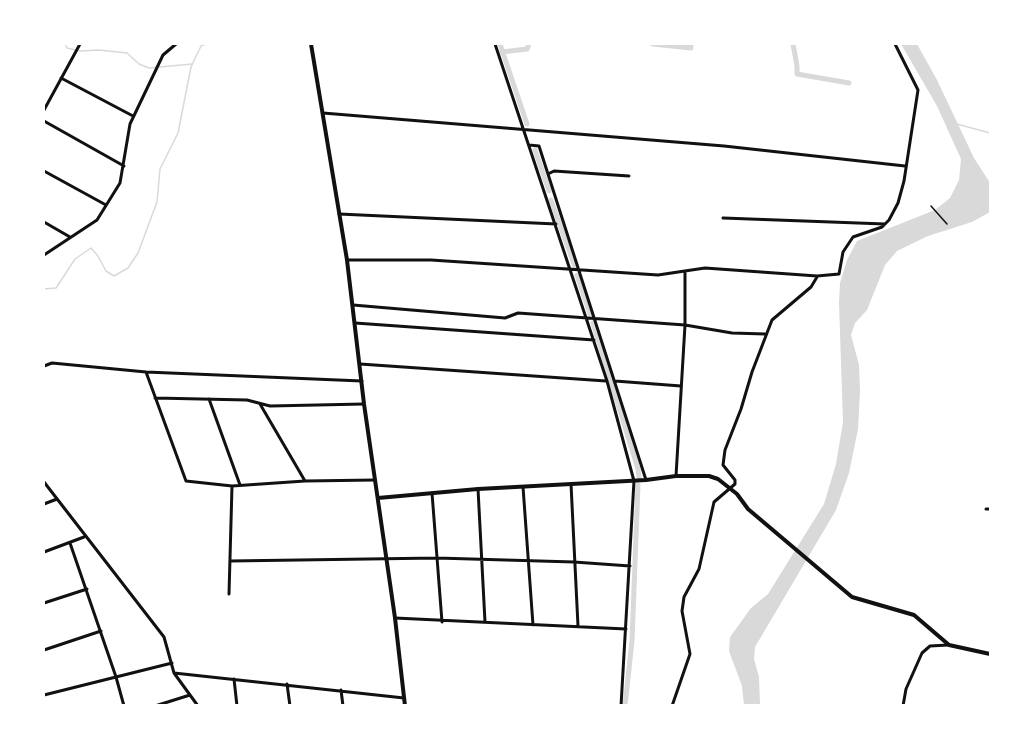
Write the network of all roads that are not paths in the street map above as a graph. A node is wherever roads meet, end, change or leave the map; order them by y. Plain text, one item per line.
1 (80, 44) edge
2 (176, 44) edge
3 (495, 44) edge
4 (895, 44) edge
5 (312, 45) edge
6 (61, 78) junction
7 (44, 110) edge
8 (323, 113) junction
9 (133, 116) junction
10 (44, 121) edge
11 (524, 130) junction
12 (529, 145) junction
13 (123, 166) junction
14 (905, 166) junction
15 (44, 171) edge
16 (548, 174) junction
17 (629, 176) dead end
18 (106, 205) junction
19 (339, 214) junction
20 (723, 218) dead end
21 (44, 222) edge
22 (556, 224) junction
23 (885, 224) junction
24 (70, 237) junction
25 (44, 255) edge
26 (347, 261) junction
27 (571, 268) junction
28 (579, 270) junction
29 (685, 271) junction
30 (817, 276) junction
31 (353, 305) junction
32 (586, 318) junction
33 (594, 319) junction
34 (355, 323) junction
35 (685, 324) junction
36 (765, 334) junction
37 (594, 340) junction
38 (360, 364) junction
39 (44, 366) edge
40 (146, 372) junction
41 (362, 381) junction
42 (607, 381) junction
43 (615, 381) junction
44 (681, 386) junction
45 (156, 398) junction
46 (209, 399) junction
47 (259, 403) junction
48 (364, 404) junction
49 (676, 476) junction
50 (375, 480) junction
51 (646, 480) junction
52 (305, 481) junction
53 (634, 481) junction
54 (44, 482) edge
55 (571, 484) junction
56 (240, 485) junction
57 (232, 486) junction
58 (523, 487) junction
59 (478, 489) junction
60 (731, 489) junction
61 (432, 493) junction
62 (378, 498) junction
63 (57, 500) junction
64 (44, 504) edge
65 (85, 537) junction
66 (70, 543) junction
67 (44, 552) edge
68 (387, 558) junction
69 (437, 558) junction
70 (230, 561) junction
71 (482, 561) junction
72 (528, 562) junction
73 (574, 562) junction
74 (630, 566) junction
75 (87, 589) junction
76 (229, 594) dead end
77 (44, 603) edge
78 (395, 618) junction
79 (442, 622) junction
80 (485, 623) junction
81 (533, 625) junction
82 (578, 627) junction
83 (626, 629) junction
84 (101, 631) junction
85 (948, 645) junction
86 (44, 650) edge
87 (990, 654) edge
88 (172, 663) junction
89 (174, 672) junction
90 (116, 677) junction
91 (234, 679) junction
92 (287, 684) junction
93 (341, 690) junction
94 (44, 695) edge
95 (190, 695) junction
96 (404, 698) junction
97 (124, 705) edge
98 (155, 705) edge
99 (198, 705) edge
100 (237, 705) edge
101 (290, 705) edge
102 (343, 705) edge
103 (405, 705) edge
104 (621, 705) edge
105 (672, 705) edge
106 (903, 705) edge

1 - 6 street
2 - 9 street
3 - 11 street
4 - 14 street
5 - 8 main road
6 - 7 street
6 - 9 street
8 - 11 street
8 - 19 main road
9 - 13 street
10 - 13 street
11 - 12 street
11 - 14 street
12 - 16 street
12 - 22 street
13 - 18 street
14 - 23 street
15 - 18 street
16 - 17 street
16 - 28 street
18 - 24 street
19 - 22 street
19 - 26 main road
20 - 23 street
21 - 24 street
22 - 27 street
23 - 30 street
24 - 25 street
26 - 27 street
26 - 31 main road
27 - 28 street
27 - 32 street
28 - 29 street
28 - 33 street
29 - 30 street
29 - 35 street
30 - 36 street
31 - 32 street
31 - 34 main road
32 - 33 street
32 - 37 street
33 - 35 street
33 - 43 street
34 - 37 street
34 - 38 main road
35 - 36 street
35 - 44 street
36 - 60 street
37 - 42 street
38 - 41 main road
38 - 42 street
39 - 40 street
40 - 41 street
40 - 45 street
41 - 48 main road
42 - 53 street
43 - 44 street
43 - 51 street
44 - 49 street
45 - 46 street
45 - 57 street
46 - 47 street
46 - 56 street
47 - 48 street
47 - 52 street
48 - 50 main road
49 - 51 main road
49 - 60 main road
50 - 52 street
50 - 62 main road
51 - 53 main road
52 - 56 street
53 - 55 main road
53 - 74 street
54 - 63 street
55 - 58 main road
55 - 73 street
56 - 57 street
57 - 70 street
58 - 59 main road
58 - 72 street
59 - 61 main road
59 - 71 street
60 - 85 main road
60 - 105 street
61 - 62 main road
61 - 69 street
62 - 68 main road
63 - 64 street
63 - 65 street
65 - 66 street
65 - 88 street
66 - 67 street
66 - 75 street
68 - 69 street
68 - 70 street
68 - 78 main road
69 - 71 street
69 - 79 street
70 - 76 street
71 - 72 street
71 - 80 street
72 - 73 street
72 - 81 street
73 - 74 street
73 - 82 street
74 - 83 street
75 - 77 street
75 - 84 street
78 - 79 street
78 - 96 main road
79 - 80 street
80 - 81 street
81 - 82 street
82 - 83 street
83 - 104 street
84 - 86 street
84 - 90 street
85 - 87 main road
85 - 106 street
88 - 89 street
88 - 90 street
89 - 91 street
89 - 95 street
90 - 94 street
90 - 97 street
91 - 92 street
91 - 100 street
92 - 93 street
92 - 101 street
93 - 96 street
93 - 102 street
95 - 98 street
95 - 99 street
96 - 103 main road

